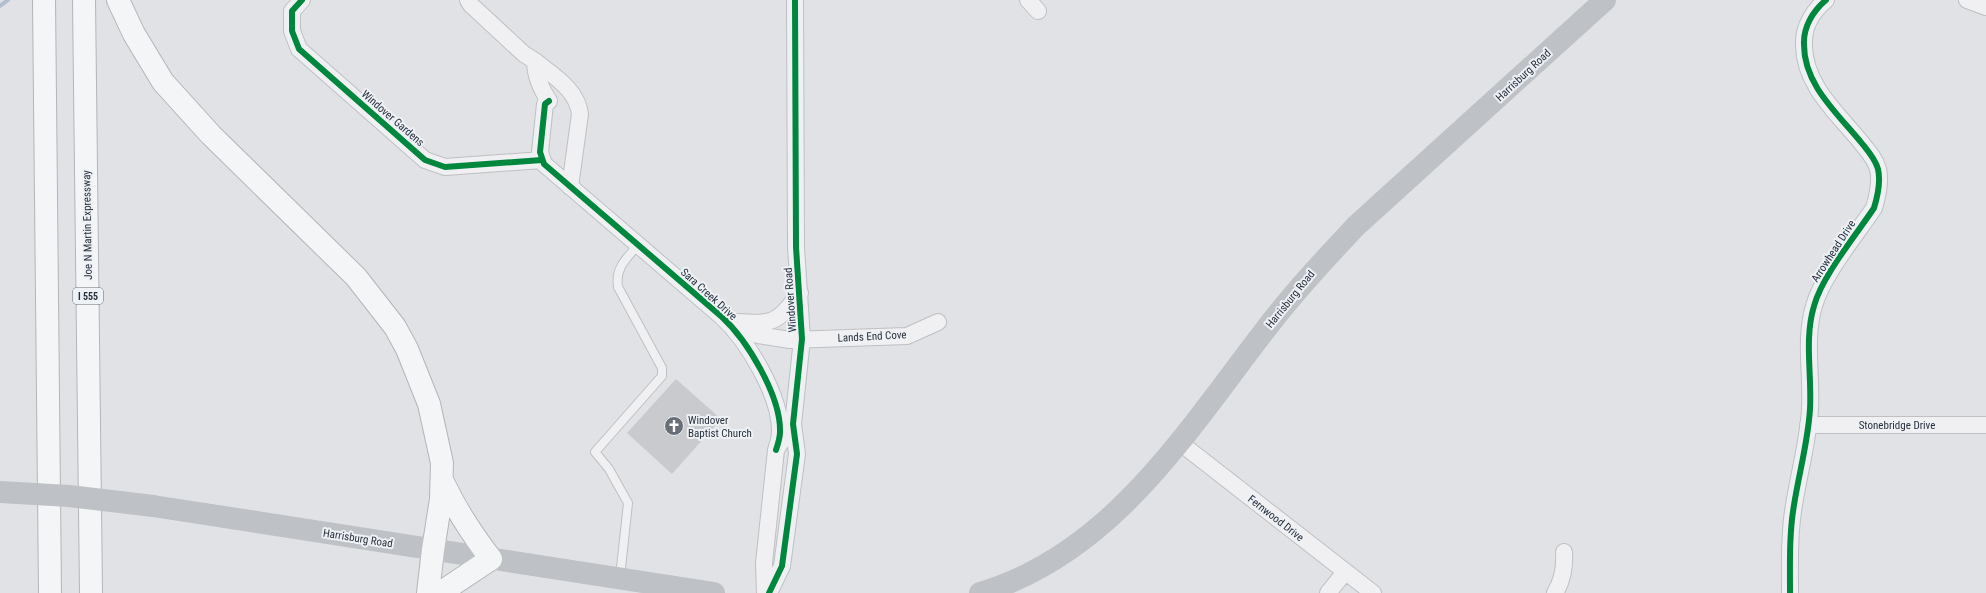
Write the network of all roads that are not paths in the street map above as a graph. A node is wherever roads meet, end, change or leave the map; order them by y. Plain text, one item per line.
1 (44, 0) edge
2 (84, 0) edge
3 (118, 0) edge
4 (468, 0) edge
5 (794, 0) edge
6 (1605, 0) edge
7 (1826, 0) edge
8 (1967, 0) edge
9 (293, 4) edge
10 (1986, 6) edge
11 (535, 61) junction
12 (572, 94) junction
13 (549, 101) junction
14 (542, 160) junction
15 (570, 187) junction
16 (638, 245) junction
17 (800, 293) junction
18 (726, 321) junction
19 (938, 322) dead end
20 (802, 339) junction
21 (793, 424) junction
22 (1808, 425) junction
23 (1986, 425) edge
24 (1179, 442) junction
25 (776, 450) junction
26 (443, 482) junction
27 (0, 492) edge
28 (432, 550) junction
29 (1564, 552) dead end
30 (491, 559) junction
31 (1345, 572) junction
32 (620, 578) junction
33 (50, 593) edge
34 (91, 593) edge
35 (428, 593) edge
36 (440, 593) edge
37 (714, 593) edge
38 (765, 593) edge
39 (769, 593) edge
40 (980, 593) edge
41 (1328, 593) edge
42 (1373, 593) edge
43 (1555, 593) edge
44 (1790, 593) edge

1 - 33 highway
2 - 34 highway, Joe N Martin Expressway / I 555
3 - 26 highway
4 - 11 street
5 - 17 street, Windover Road
6 - 24 main road, Harrisburg Road
7 - 22 street, Arrowhead Drive
8 - 10 street
9 - 14 street, Windover Gardens
11 - 12 street
11 - 13 street
12 - 13 street
12 - 15 street
13 - 14 street
14 - 15 street
15 - 16 street, Sara Creek Drive
16 - 18 street, Sara Creek Drive
16 - 32 lane
17 - 18 street, Sara Creek Drive
17 - 20 street, Windover Road
18 - 20 street, Sara Creek Drive
18 - 25 street, Sara Creek Drive
19 - 20 street, Lands End Cove
20 - 21 street, Windover Road
21 - 25 street, Windover Road
21 - 39 street, Windover Road
22 - 23 street, Stonebridge Drive
22 - 44 street, Arrowhead Drive
24 - 31 street, Fernwood Drive
24 - 40 main road, Harrisburg Road
25 - 38 street, Windover Road
26 - 28 highway
26 - 30 highway
27 - 28 main road, Harrisburg Road, bridge
28 - 30 main road, Harrisburg Road
28 - 35 highway
29 - 43 street
30 - 32 main road, Harrisburg Road
30 - 36 highway
31 - 41 street
31 - 42 street, Fernwood Drive
32 - 37 main road, Harrisburg Road

